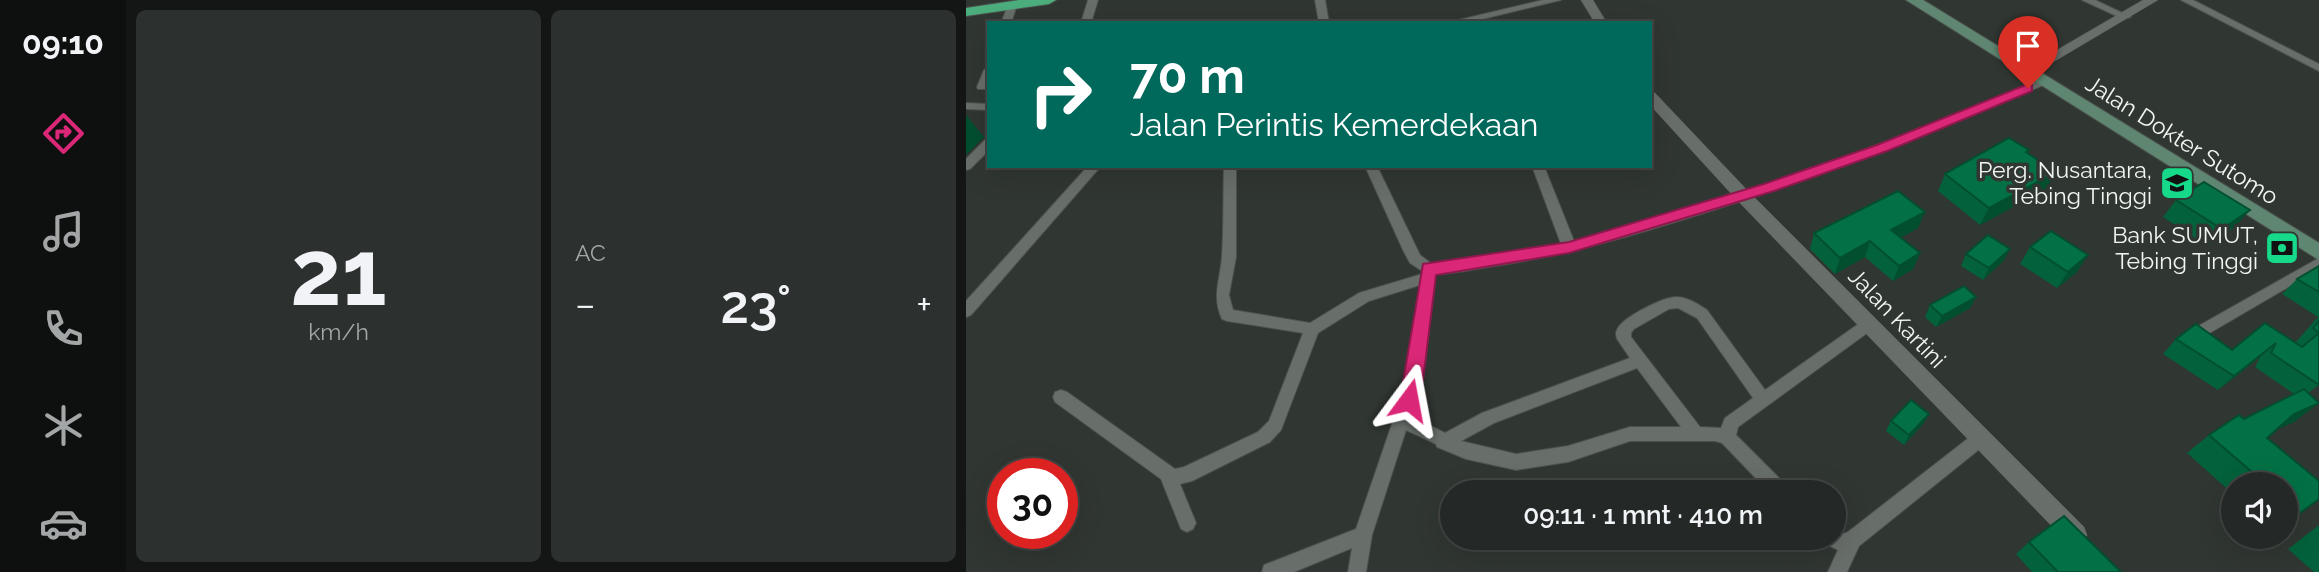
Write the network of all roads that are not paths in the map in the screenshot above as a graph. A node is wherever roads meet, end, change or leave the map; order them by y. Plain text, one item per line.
1 (1049, 0) edge
2 (1094, 0) edge
3 (1320, 0) edge
4 (1556, 0) edge
5 (1587, 0) edge
6 (1913, 0) edge
7 (2087, 0) edge
8 (2151, 0) edge
9 (2186, 0) edge
10 (1006, 3) edge
11 (966, 5) edge
12 (1519, 8) junction
13 (966, 12) edge
14 (2126, 17) junction
15 (1006, 21) edge
16 (1087, 21) edge
17 (1324, 21) edge
18 (1460, 21) edge
19 (1525, 21) edge
20 (1600, 21) edge
21 (2319, 68) edge
22 (2028, 71) junction
23 (987, 75) edge
24 (2043, 81) junction
25 (987, 86) edge
26 (1652, 98) edge
27 (966, 106) edge
28 (987, 107) edge
29 (987, 145) edge
30 (966, 166) edge
31 (1093, 168) edge
32 (1230, 168) edge
33 (1372, 168) edge
34 (1539, 168) edge
35 (1742, 195) junction
36 (1569, 247) junction
37 (2319, 253) edge
38 (2319, 263) edge
39 (1428, 273) junction
40 (966, 311) edge
41 (1869, 324) junction
42 (1312, 329) junction
43 (2191, 337) edge
44 (1641, 360) junction
45 (1061, 397) dead end
46 (1763, 400) junction
47 (1403, 421) junction
48 (1697, 435) junction
49 (1727, 437) junction
50 (1981, 438) junction
51 (1443, 442) junction
52 (1167, 473) junction
53 (1769, 480) edge
54 (1187, 523) dead end
55 (1363, 536) junction
56 (1853, 540) junction
57 (1846, 542) edge
58 (2094, 553) edge
59 (1271, 572) edge
60 (1357, 572) edge
61 (1837, 572) edge

1 - 10 highway
2 - 16 street
3 - 17 street
4 - 12 street
5 - 20 street
6 - 22 main road, Jalan Dokter Sutomo
7 - 14 street
8 - 14 street
9 - 21 street
10 - 11 highway
10 - 13 highway
10 - 15 street
12 - 18 street
12 - 19 street
14 - 22 street
22 - 24 main road, Jalan Dokter Sutomo
23 - 25 street
24 - 35 street
24 - 37 main road, Jalan Dokter Sutomo
26 - 35 street, Jalan Kartini
27 - 28 street
29 - 30 street
31 - 40 street
32 - 42 street
33 - 39 street
34 - 36 street
35 - 36 street
35 - 41 street, Jalan Kartini
36 - 39 street
38 - 43 street
39 - 42 street
39 - 47 street
41 - 46 street
41 - 50 street, Jalan Kartini
42 - 52 street
44 - 46 street
44 - 48 street
44 - 51 street
45 - 52 street
46 - 49 street
47 - 51 street
47 - 55 street
48 - 49 street
48 - 51 street
49 - 53 street
50 - 56 street
50 - 58 street, Jalan Kartini
52 - 54 street
55 - 59 street
55 - 60 street
56 - 57 street
56 - 61 street

